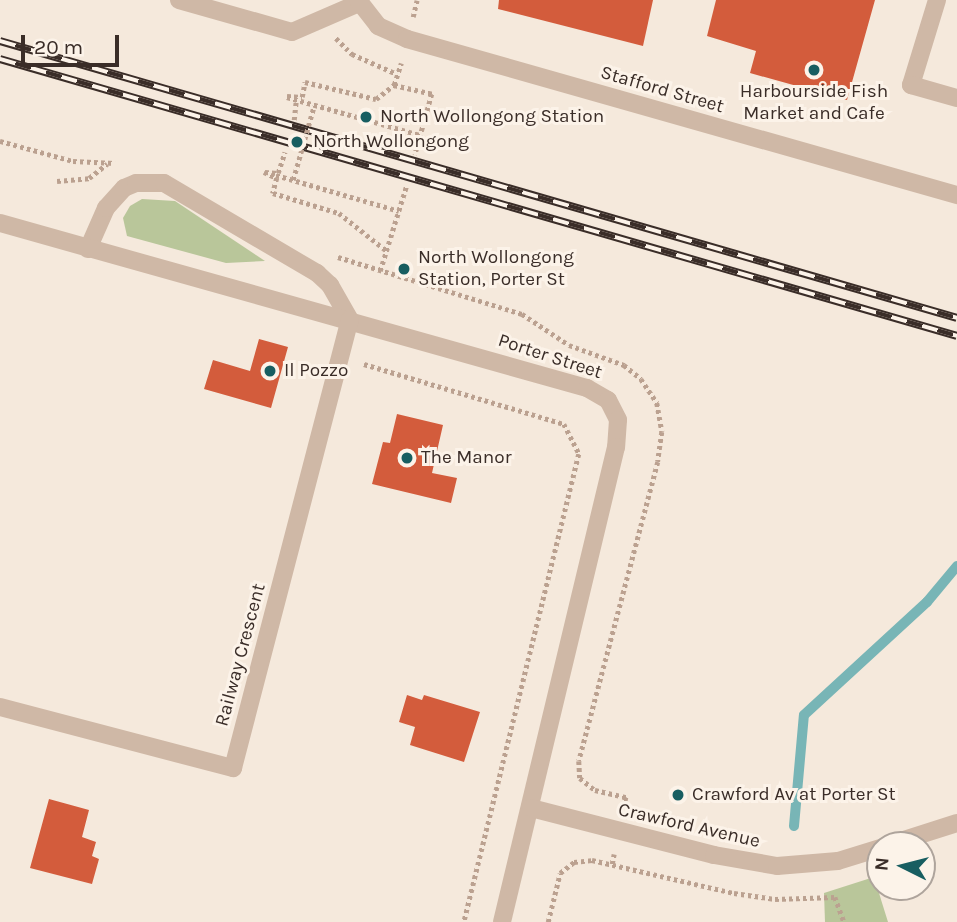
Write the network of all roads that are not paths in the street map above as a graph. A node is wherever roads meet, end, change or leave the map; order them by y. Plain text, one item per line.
1 (180, 0) edge
2 (937, 0) edge
3 (361, 4) edge
4 (957, 99) edge
5 (957, 195) edge
6 (0, 223) edge
7 (88, 249) junction
8 (350, 320) junction
9 (0, 707) edge
10 (531, 808) junction
11 (957, 823) edge
12 (932, 831) edge
13 (866, 853) edge
14 (502, 922) edge

1 - 3 street
2 - 4 street
3 - 5 street, Stafford Street
6 - 7 street, Porter Street
7 - 8 street, Porter Street
7 - 8 street
8 - 9 street, Railway Crescent
8 - 10 street, Porter Street
10 - 13 street, Crawford Avenue
10 - 14 street, Porter Street
11 - 12 street

